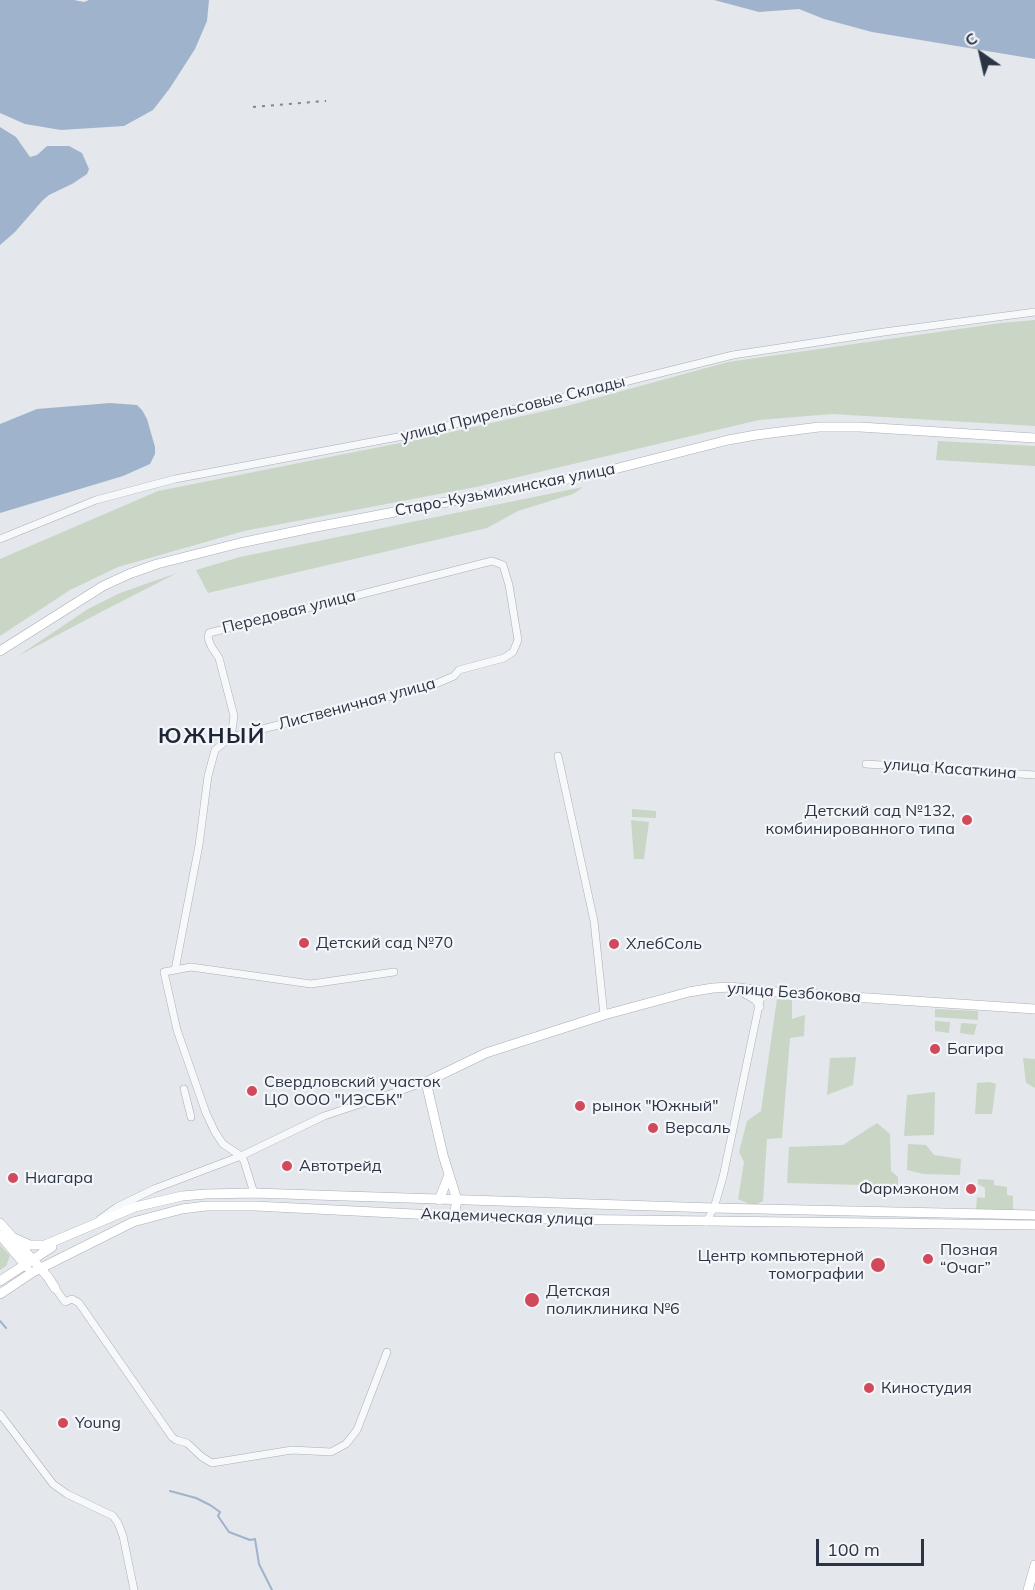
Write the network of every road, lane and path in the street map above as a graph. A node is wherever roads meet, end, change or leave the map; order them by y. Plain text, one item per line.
1 (1035, 312) edge
2 (1035, 438) edge
3 (0, 539) edge
4 (0, 651) edge
5 (513, 652) joint
6 (231, 737) junction
7 (558, 756) dead end
8 (866, 764) dead end
9 (1035, 775) edge
10 (175, 970) junction
11 (394, 972) dead end
12 (730, 987) junction
13 (762, 991) junction
14 (760, 1007) junction
15 (1035, 1009) edge
16 (604, 1015) junction
17 (426, 1082) junction
18 (184, 1089) dead end
19 (191, 1117) dead end
20 (241, 1156) junction
21 (449, 1175) junction
22 (254, 1193) junction
23 (439, 1200) junction
24 (457, 1200) junction
25 (489, 1201) junction
26 (714, 1208) junction
27 (1035, 1215) edge
28 (454, 1216) junction
29 (485, 1217) junction
30 (706, 1222) junction
31 (0, 1223) edge
32 (1035, 1225) edge
33 (86, 1228) junction
34 (0, 1235) edge
35 (12, 1237) junction
36 (28, 1262) junction
37 (37, 1270) junction
38 (0, 1281) edge
39 (55, 1288) joint
40 (0, 1294) edge
41 (387, 1352) dead end
42 (0, 1414) edge
43 (1035, 1565) edge
44 (134, 1590) edge
45 (1028, 1590) edge

1 - 3 street, улица Прирельсовые Склады
2 - 4 main road, Старо-Кузьмихинская улица
5 - 6 street, Лиственичная улица
5 - 6 street, Передовая улица
6 - 10 street
7 - 16 street
8 - 9 street, улица Касаткина
10 - 11 street
10 - 20 street
12 - 13 main road, улица Безбокова
12 - 14 street
12 - 16 main road, улица Безбокова
13 - 14 street
13 - 15 main road, улица Безбокова
14 - 26 street
16 - 17 main road, улица Безбокова
17 - 20 street, улица Безбокова
17 - 21 main road
18 - 19 street
20 - 22 street
20 - 33 street, улица Безбокова
21 - 23 main road
21 - 24 main road
22 - 23 main road
22 - 33 main road
23 - 24 main road
24 - 25 main road
24 - 28 main road
25 - 26 main road
25 - 29 main road
26 - 27 main road
26 - 30 street
28 - 29 main road, Академическая улица
28 - 37 main road, Академическая улица
29 - 30 main road, Академическая улица
30 - 32 main road, Академическая улица
31 - 35 main road
33 - 35 main road
33 - 36 main road
34 - 36 main road
35 - 36 main road
36 - 37 main road
36 - 38 main road
37 - 39 main road
37 - 40 main road, Академическая улица
39 - 41 street
42 - 44 street
43 - 45 main road

